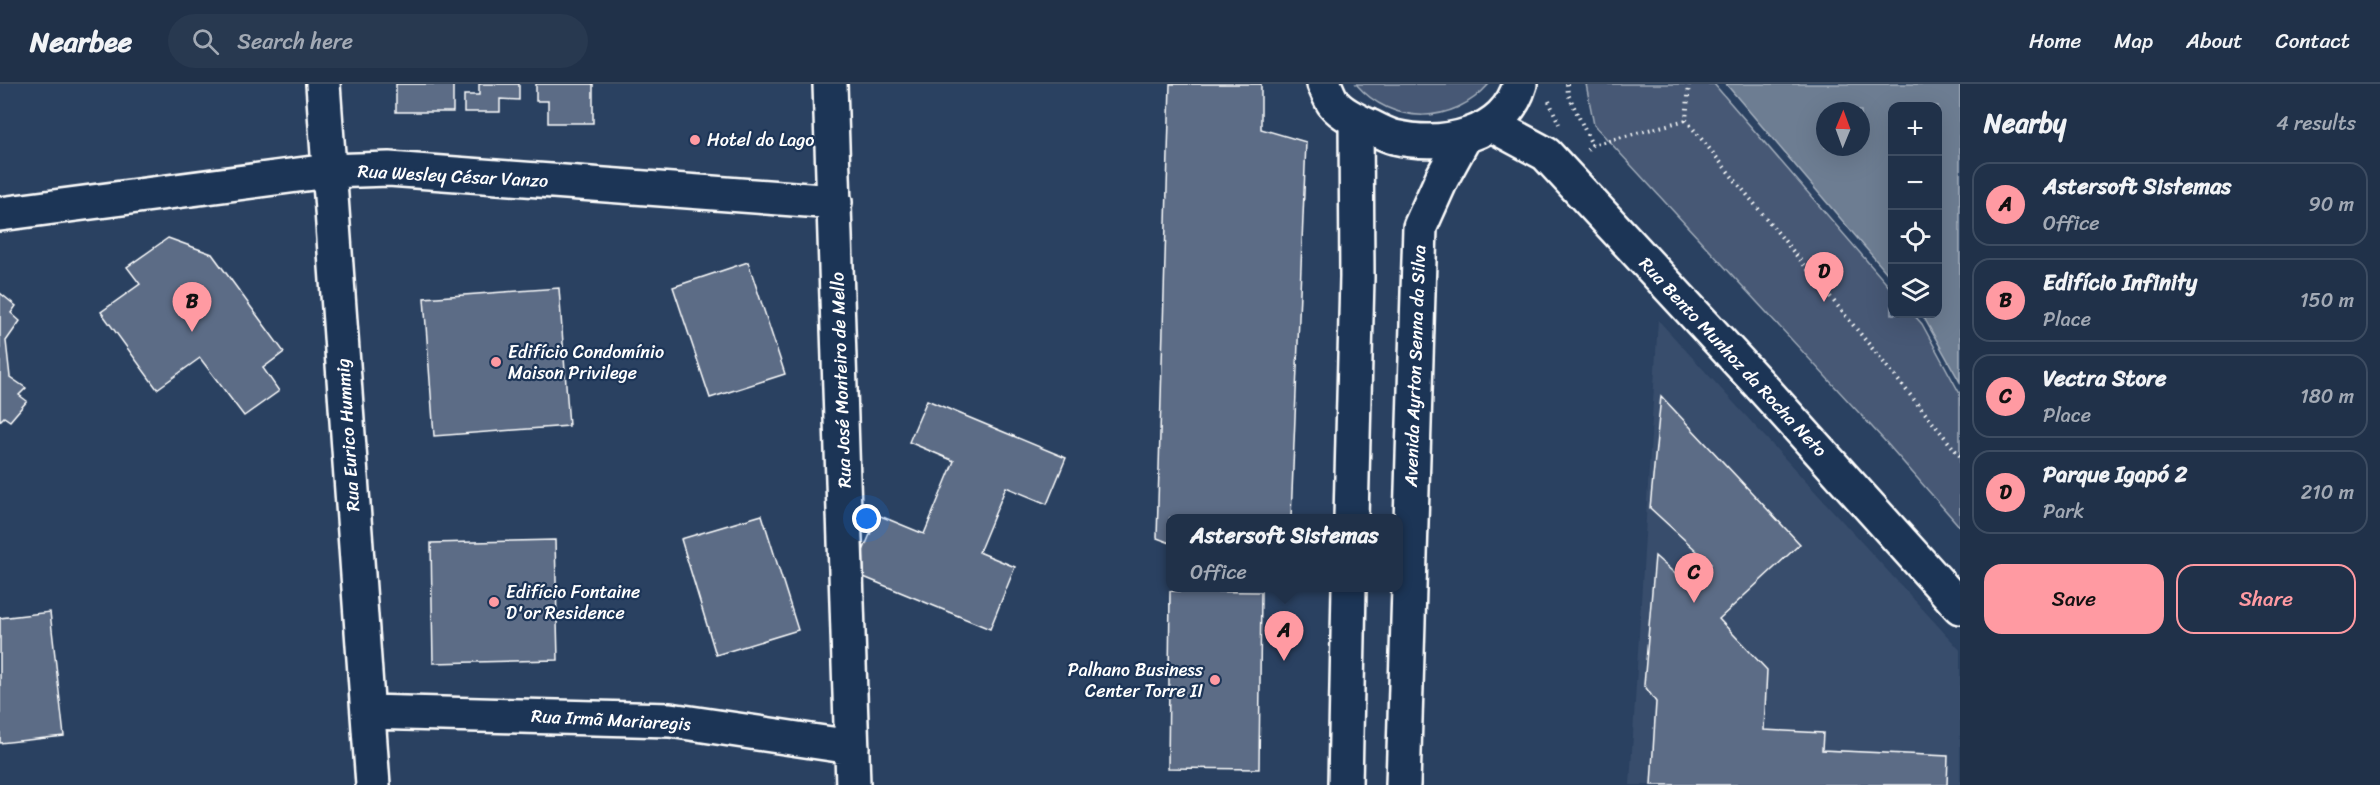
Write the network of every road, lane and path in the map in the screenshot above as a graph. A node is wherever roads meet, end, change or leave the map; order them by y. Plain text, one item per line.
1 (324, 84) edge
2 (830, 84) edge
3 (1324, 84) edge
4 (1520, 84) edge
5 (1567, 84) edge
6 (1689, 84) edge
7 (1356, 120) junction
8 (1686, 120) junction
9 (1478, 132) junction
10 (1592, 145) junction
11 (1584, 153) dead end
12 (328, 171) junction
13 (835, 202) junction
14 (0, 214) edge
15 (1960, 456) edge
16 (1351, 514) edge
17 (1349, 592) edge
18 (1960, 607) edge
19 (368, 712) junction
20 (852, 747) junction
21 (373, 785) edge
22 (853, 785) edge
23 (1345, 785) edge
24 (1403, 785) edge

1 - 12 street, Rua Eurico Hummig
2 - 13 street, Rua José Monteiro de Mello
3 - 7 street
4 - 9 street, Avenida Ayrton Senna da Silva
5 - 10 path
6 - 8 path
7 - 9 street
7 - 16 street
8 - 10 path
8 - 15 path
9 - 18 street, Rua Bento Munhoz da Rocha Neto
9 - 24 street, Avenida Ayrton Senna da Silva
10 - 11 path
12 - 13 street, Rua Wesley César Vanzo
12 - 14 street, Rua Wesley César Vanzo
12 - 19 street, Rua Eurico Hummig
13 - 20 street, Rua José Monteiro de Mello
17 - 23 street
19 - 20 street, Rua Irmã Mariaregis
19 - 21 street, Rua Eurico Hummig
20 - 22 street, Rua José Monteiro de Mello

